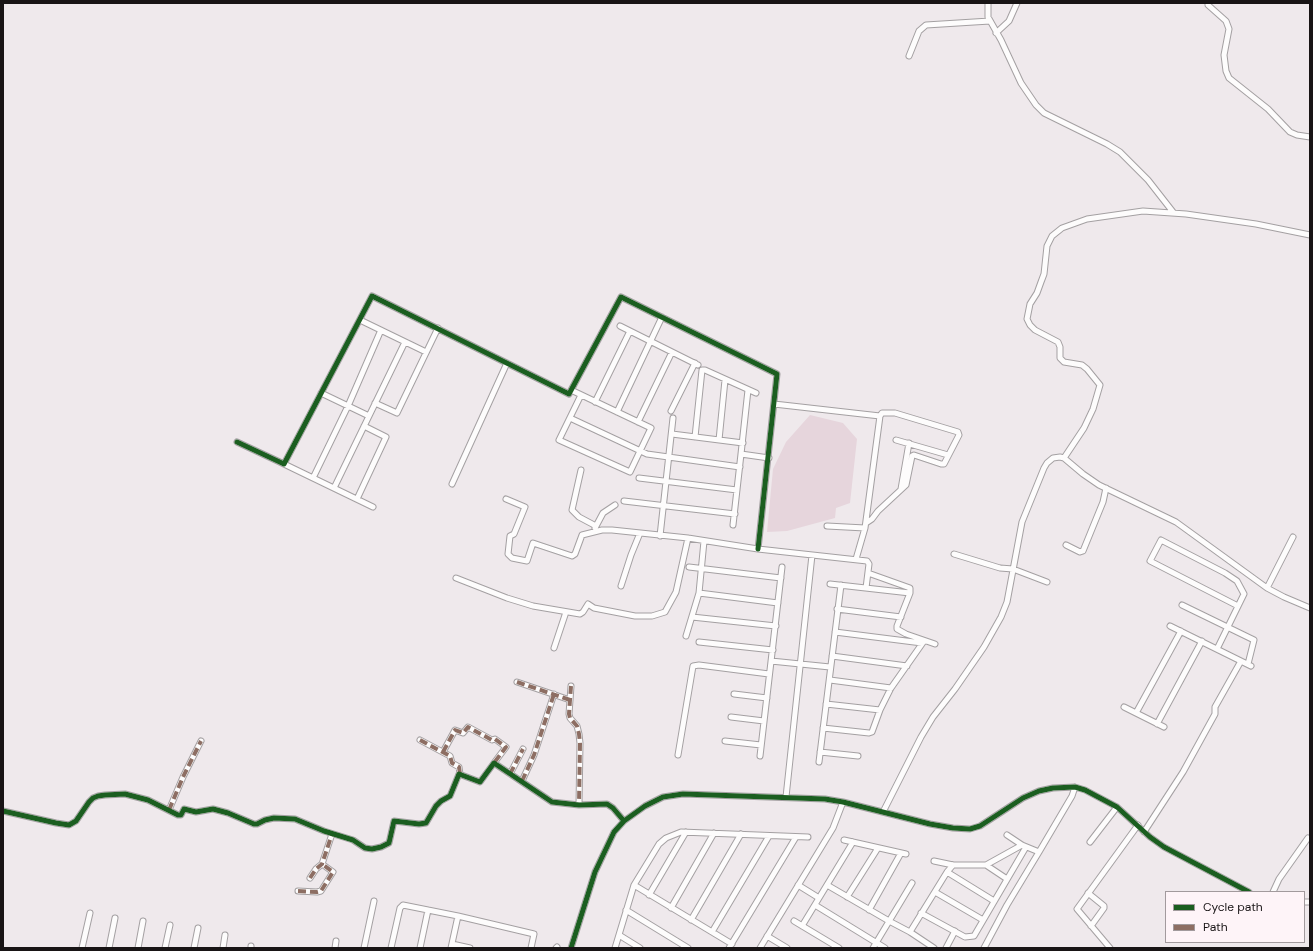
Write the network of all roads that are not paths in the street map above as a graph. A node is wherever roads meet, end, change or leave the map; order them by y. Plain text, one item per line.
1 (988, 3) edge
2 (1017, 3) edge
3 (1202, 3) edge
4 (1208, 4) edge
5 (990, 21) junction
6 (996, 33) junction
7 (909, 56) dead end
8 (1310, 137) edge
9 (1173, 212) junction
10 (1310, 235) edge
11 (662, 317) junction
12 (360, 320) junction
13 (620, 326) dead end
14 (438, 328) junction
15 (381, 330) junction
16 (630, 332) junction
17 (405, 342) junction
18 (651, 342) junction
19 (426, 352) junction
20 (672, 352) junction
21 (506, 363) junction
22 (725, 380) junction
23 (571, 390) junction
24 (748, 390) junction
25 (321, 393) junction
26 (756, 393) dead end
27 (581, 395) junction
28 (595, 402) junction
29 (376, 403) junction
30 (774, 404) junction
31 (348, 406) junction
32 (670, 411) dead end
33 (617, 412) junction
34 (369, 416) junction
35 (880, 416) junction
36 (570, 418) junction
37 (673, 418) dead end
38 (638, 422) junction
39 (364, 426) junction
40 (672, 434) junction
41 (694, 437) junction
42 (720, 440) junction
43 (896, 440) dead end
44 (237, 442) dead end
45 (743, 443) junction
46 (909, 443) junction
47 (640, 450) junction
48 (741, 454) junction
49 (948, 455) junction
50 (669, 458) junction
51 (769, 458) junction
52 (1064, 458) junction
53 (284, 464) junction
54 (740, 467) junction
55 (581, 470) dead end
56 (313, 478) junction
57 (640, 478) dead end
58 (666, 481) junction
59 (452, 484) dead end
60 (334, 488) junction
61 (1106, 488) junction
62 (901, 489) junction
63 (737, 490) junction
64 (357, 499) junction
65 (506, 499) dead end
66 (624, 501) dead end
67 (615, 505) dead end
68 (664, 506) junction
69 (373, 507) dead end
70 (734, 514) junction
71 (866, 523) junction
72 (733, 525) dead end
73 (596, 526) junction
74 (827, 526) dead end
75 (865, 528) junction
76 (594, 532) junction
77 (640, 533) junction
78 (660, 536) junction
79 (1293, 536) dead end
80 (688, 538) junction
81 (704, 541) junction
82 (1066, 546) dead end
83 (758, 549) junction
84 (954, 554) dead end
85 (812, 555) junction
86 (856, 559) junction
87 (689, 567) dead end
88 (782, 567) dead end
89 (702, 569) junction
90 (1013, 569) junction
91 (868, 573) junction
92 (456, 578) dead end
93 (781, 578) junction
94 (1047, 582) dead end
95 (830, 584) dead end
96 (841, 585) junction
97 (621, 586) dead end
98 (866, 588) junction
99 (1267, 588) junction
100 (699, 592) junction
101 (910, 593) junction
102 (778, 603) junction
103 (1182, 605) dead end
104 (1238, 606) junction
105 (1310, 608) edge
106 (838, 609) junction
107 (566, 612) junction
108 (692, 617) junction
109 (901, 617) junction
110 (776, 626) junction
111 (1170, 626) dead end
112 (1227, 628) junction
113 (1181, 631) junction
114 (835, 632) junction
115 (686, 636) dead end
116 (699, 642) dead end
117 (923, 642) junction
118 (1202, 642) junction
119 (935, 644) dead end
120 (554, 648) dead end
121 (1217, 649) junction
122 (772, 650) junction
123 (832, 656) junction
124 (771, 661) junction
125 (1241, 661) junction
126 (800, 664) junction
127 (907, 666) junction
128 (830, 667) junction
129 (770, 674) junction
130 (830, 680) junction
131 (517, 682) dead end
132 (571, 686) dead end
133 (891, 688) junction
134 (554, 694) junction
135 (734, 694) dead end
136 (766, 698) junction
137 (570, 700) junction
138 (826, 704) junction
139 (1124, 707) dead end
140 (880, 710) junction
141 (1136, 713) junction
142 (731, 717) dead end
143 (764, 721) junction
144 (1157, 724) junction
145 (1164, 727) dead end
146 (823, 728) junction
147 (420, 740) dead end
148 (201, 741) dead end
149 (725, 741) dead end
150 (761, 745) junction
151 (523, 749) dead end
152 (443, 752) junction
153 (820, 752) junction
154 (678, 755) dead end
155 (760, 756) dead end
156 (858, 756) dead end
157 (819, 762) dead end
158 (494, 763) junction
159 (460, 774) junction
160 (510, 774) junction
161 (522, 782) junction
162 (1075, 788) junction
163 (786, 798) junction
164 (842, 802) junction
165 (579, 805) junction
166 (1116, 808) junction
167 (169, 810) junction
168 (3, 811) edge
169 (883, 812) junction
170 (624, 821) junction
171 (1137, 826) junction
172 (686, 832) junction
173 (1144, 832) junction
174 (714, 833) junction
175 (332, 834) junction
176 (741, 834) junction
177 (1007, 835) dead end
178 (770, 836) junction
179 (796, 837) junction
180 (808, 837) dead end
181 (1308, 838) dead end
182 (844, 840) dead end
183 (853, 842) junction
184 (1090, 842) dead end
185 (1024, 846) junction
186 (878, 848) junction
187 (1038, 852) junction
188 (934, 862) dead end
189 (322, 864) junction
190 (986, 864) junction
191 (953, 865) junction
192 (947, 872) junction
193 (310, 878) dead end
194 (1007, 879) junction
195 (912, 883) dead end
196 (634, 885) junction
197 (798, 885) junction
198 (827, 885) junction
199 (298, 891) dead end
200 (1247, 891) edge
201 (1274, 891) edge
202 (935, 892) junction
203 (1088, 893) junction
204 (649, 895) junction
205 (847, 897) junction
206 (819, 898) junction
207 (374, 901) dead end
208 (994, 901) junction
209 (815, 905) junction
210 (671, 908) junction
211 (428, 910) junction
212 (626, 910) junction
213 (869, 910) junction
214 (90, 913) dead end
215 (921, 913) junction
216 (458, 916) junction
217 (116, 918) dead end
218 (691, 920) junction
219 (983, 920) junction
220 (143, 921) dead end
221 (794, 921) dead end
222 (889, 921) junction
223 (170, 925) dead end
224 (802, 926) junction
225 (1091, 926) junction
226 (198, 928) dead end
227 (712, 932) junction
228 (910, 932) junction
229 (954, 932) junction
230 (225, 935) dead end
231 (619, 935) junction
232 (767, 936) junction
233 (336, 941) dead end
234 (876, 942) junction
235 (452, 946) edge
236 (730, 946) edge
237 (82, 948) edge
238 (109, 948) edge
239 (138, 948) edge
240 (165, 948) edge
241 (194, 948) edge
242 (223, 948) edge
243 (335, 948) edge
244 (364, 948) edge
245 (391, 948) edge
246 (420, 948) edge
247 (470, 948) edge
248 (531, 948) edge
249 (572, 948) edge
250 (615, 948) edge
251 (640, 948) edge
252 (688, 948) edge
253 (760, 948) edge
254 (787, 948) edge
255 (839, 948) edge
256 (873, 948) edge
257 (885, 948) edge
258 (934, 948) edge
259 (946, 948) edge
260 (984, 948) edge
261 (1110, 948) edge

1 - 5 street
2 - 6 street
3 - 4 street
4 - 8 street
5 - 6 street
5 - 7 street
6 - 9 street
9 - 10 street
9 - 52 street
11 - 18 street
11 - 23 street
11 - 30 street
12 - 14 street
12 - 15 street
12 - 25 street
13 - 16 street
14 - 19 street
14 - 21 street
15 - 17 street
15 - 31 street
16 - 18 street
16 - 28 street
17 - 19 street
17 - 29 street
18 - 20 street
18 - 33 street
19 - 29 street
20 - 32 street
20 - 38 street
21 - 23 street
21 - 59 street
22 - 24 street
22 - 41 street
22 - 42 street
23 - 27 street
24 - 26 street
24 - 45 street
25 - 31 street
25 - 53 street
27 - 28 street
27 - 36 street
28 - 33 street
29 - 34 street
30 - 35 street
30 - 51 street
31 - 34 street
31 - 56 street
33 - 38 street
34 - 39 street
35 - 49 street
35 - 71 street
36 - 47 street
36 - 47 street
37 - 40 street
38 - 47 street
39 - 60 street
39 - 64 street
40 - 41 street
40 - 50 street
41 - 42 street
42 - 45 street
43 - 46 street
44 - 53 street
45 - 48 street
46 - 49 street
46 - 62 street
47 - 50 street
48 - 51 street
48 - 54 street
49 - 62 street
50 - 54 street
50 - 58 street
51 - 83 street
52 - 61 street
52 - 90 street
53 - 56 street
54 - 63 street
55 - 73 street
56 - 60 street
57 - 58 street
58 - 63 street
58 - 68 street
60 - 64 street
61 - 82 street
61 - 99 street
62 - 71 street
63 - 70 street
64 - 69 street
65 - 76 street
66 - 68 street
67 - 73 street
68 - 70 street
68 - 78 street
70 - 72 street
71 - 75 street
73 - 76 street
74 - 75 street
75 - 86 street
76 - 77 street
77 - 78 street
77 - 97 street
78 - 80 street
79 - 99 street
80 - 81 street
80 - 107 street
81 - 83 street
81 - 89 street
83 - 85 street
84 - 90 street
85 - 86 street
85 - 126 street
86 - 91 street
87 - 89 street
88 - 93 street
89 - 93 street
89 - 100 street
90 - 94 street
90 - 169 street
91 - 98 street
91 - 101 street
92 - 107 street
93 - 102 street
95 - 96 street
96 - 98 street
96 - 106 street
98 - 101 street
99 - 105 street
100 - 102 street
100 - 108 street
101 - 109 street
102 - 110 street
103 - 112 street
104 - 104 street
104 - 112 street
106 - 109 street
106 - 114 street
107 - 120 street
108 - 110 street
108 - 115 street
109 - 117 street
110 - 122 street
111 - 113 street
112 - 121 street
112 - 125 street
113 - 118 street
113 - 141 street
114 - 117 street
114 - 123 street
116 - 122 street
117 - 119 street
117 - 127 street
118 - 121 street
118 - 144 street
121 - 125 street
122 - 124 street
123 - 127 street
123 - 128 street
124 - 126 street
124 - 129 street
125 - 173 street
126 - 128 street
126 - 163 street
127 - 133 street
128 - 130 street
129 - 136 street
129 - 154 street
130 - 133 street
130 - 138 street
131 - 134 street
132 - 137 street
133 - 140 street
134 - 137 street
134 - 161 street
135 - 136 street
136 - 143 street
137 - 165 street
138 - 140 street
138 - 146 street
139 - 141 street
140 - 146 street
141 - 144 street
142 - 143 street
143 - 150 street
144 - 145 street
146 - 153 street
147 - 152 street
148 - 167 street
149 - 150 street
150 - 155 street
151 - 160 street
152 - 158 street
152 - 159 street
153 - 156 street
153 - 157 street
158 - 159 street
158 - 160 street
159 - 175 street
160 - 161 street
161 - 165 street
162 - 166 street
162 - 169 street
162 - 187 street
163 - 164 street
163 - 170 street
164 - 169 street
164 - 197 street
165 - 170 street
166 - 171 street
166 - 184 street
167 - 168 street
167 - 175 street
170 - 249 street
171 - 173 street
171 - 203 street
172 - 174 street
172 - 196 street
172 - 204 street
173 - 200 street
174 - 176 street
174 - 210 street
175 - 189 street
176 - 178 street
176 - 218 street
177 - 185 street
178 - 179 street
178 - 227 street
179 - 180 street
179 - 236 street
181 - 201 street
182 - 183 street
183 - 186 street
183 - 198 street
185 - 187 street
185 - 190 street
185 - 194 street
186 - 205 street
186 - 213 street
187 - 260 street
188 - 191 street
189 - 193 street
189 - 199 street
190 - 191 street
190 - 194 street
191 - 192 street
192 - 202 street
192 - 208 street
194 - 208 street
195 - 222 street
196 - 204 street
196 - 212 street
197 - 206 street
197 - 232 street
198 - 205 street
198 - 206 street
202 - 215 street
202 - 219 street
203 - 225 street
203 - 225 street
204 - 210 street
205 - 213 street
206 - 209 street
207 - 244 street
208 - 219 street
209 - 224 street
209 - 234 street
210 - 218 street
211 - 216 street
211 - 245 street
211 - 246 street
212 - 231 street
212 - 252 street
213 - 222 street
214 - 237 street
215 - 228 street
215 - 229 street
216 - 235 street
216 - 248 street
217 - 238 street
218 - 227 street
219 - 229 street
220 - 239 street
221 - 224 street
222 - 228 street
222 - 234 street
223 - 240 street
224 - 255 street
225 - 261 street
226 - 241 street
227 - 236 street
228 - 258 street
229 - 259 street
230 - 242 street
231 - 250 street
231 - 251 street
232 - 253 street
232 - 254 street
233 - 243 street
234 - 256 street
234 - 257 street
235 - 247 street

